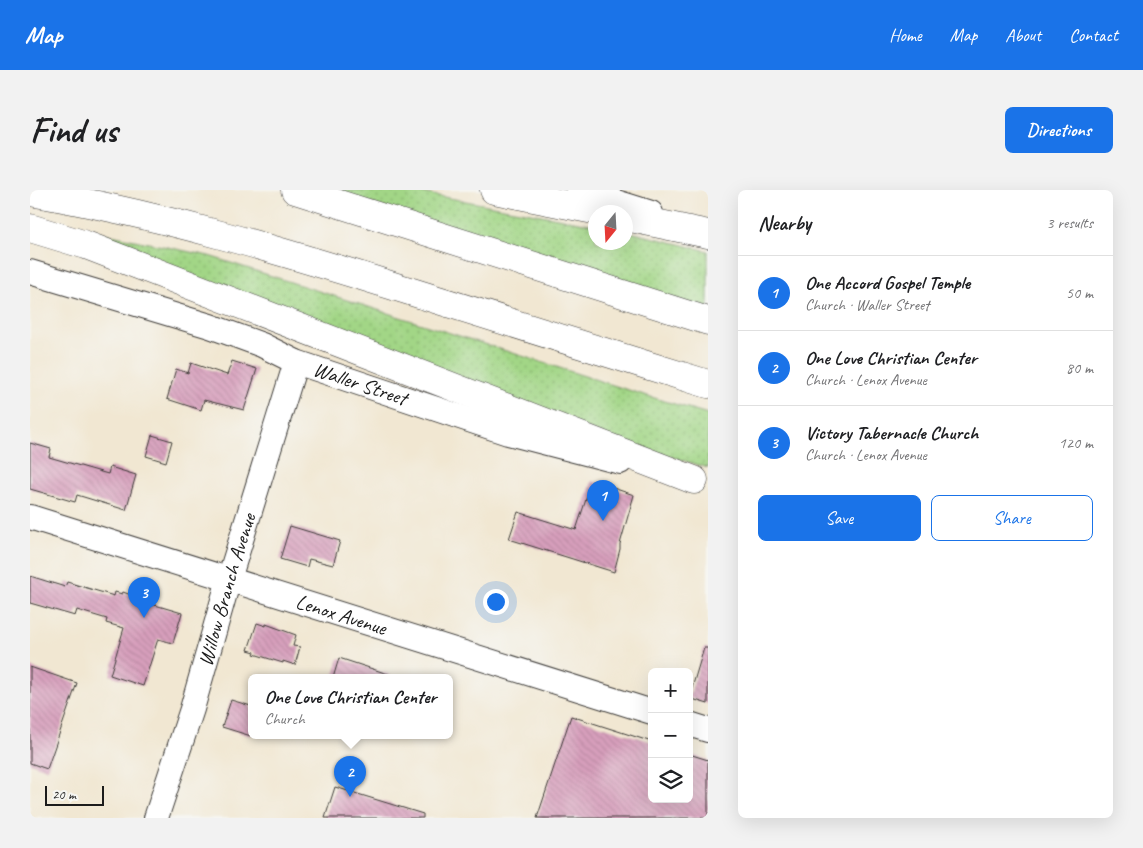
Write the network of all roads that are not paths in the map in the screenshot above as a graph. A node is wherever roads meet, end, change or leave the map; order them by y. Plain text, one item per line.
1 (295, 190) edge
2 (494, 190) edge
3 (578, 190) edge
4 (30, 192) edge
5 (588, 209) edge
6 (633, 218) edge
7 (30, 228) edge
8 (708, 232) edge
9 (30, 272) edge
10 (708, 321) edge
11 (296, 362) junction
12 (708, 384) edge
13 (694, 480) joint
14 (30, 517) edge
15 (229, 579) junction
16 (648, 711) edge
17 (693, 725) edge
18 (708, 730) edge
19 (156, 818) edge

1 - 10 highway
2 - 5 highway
3 - 8 street
4 - 12 highway
6 - 8 highway
7 - 13 highway
9 - 11 street, Waller Street
11 - 13 street, Waller Street
11 - 15 street, Willow Branch Avenue
14 - 15 street, Lenox Avenue
15 - 16 street, Lenox Avenue
15 - 19 street, Willow Branch Avenue
17 - 18 street

